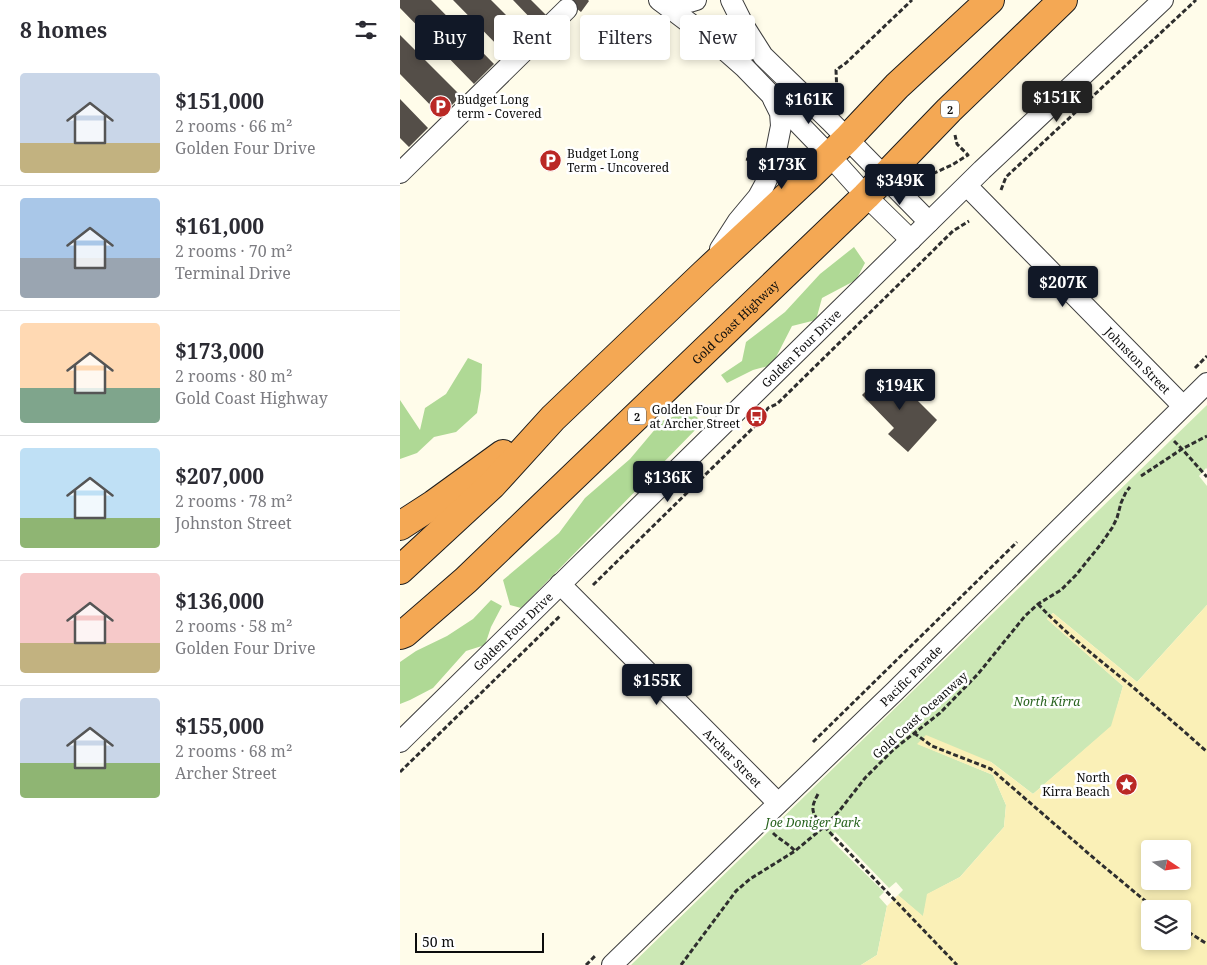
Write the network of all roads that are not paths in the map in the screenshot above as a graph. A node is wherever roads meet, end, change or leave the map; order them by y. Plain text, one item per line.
1 (696, 0) edge
2 (731, 0) edge
3 (990, 0) edge
4 (1063, 0) edge
5 (1162, 0) edge
6 (660, 1) edge
7 (567, 9) dead end
8 (977, 9) edge
9 (768, 92) junction
10 (839, 147) junction
11 (400, 173) edge
12 (967, 186) junction
13 (875, 187) junction
14 (929, 222) junction
15 (911, 240) junction
16 (704, 274) junction
17 (1207, 383) edge
18 (1183, 406) junction
19 (553, 418) junction
20 (400, 526) edge
21 (400, 570) edge
22 (560, 584) junction
23 (402, 635) edge
24 (400, 742) edge
25 (778, 803) junction
26 (612, 965) edge

1 - 6 street
2 - 10 street
3 - 8 highway
4 - 13 highway, Gold Coast Highway / 2
5 - 12 street, Golden Four Drive
6 - 9 street
7 - 11 street
8 - 10 highway
9 - 10 street
9 - 16 street
10 - 13 street
10 - 16 highway
12 - 14 street, Golden Four Drive
12 - 18 street, Johnston Street
13 - 14 street
13 - 15 street
13 - 23 highway, Gold Coast Highway / 2
14 - 15 street, Golden Four Drive
15 - 22 street, Golden Four Drive
16 - 19 highway
17 - 18 street, Pacific Parade
18 - 25 street, Pacific Parade
19 - 20 highway
19 - 21 highway
22 - 24 street, Golden Four Drive
22 - 25 street, Archer Street
25 - 26 street, Pacific Parade

